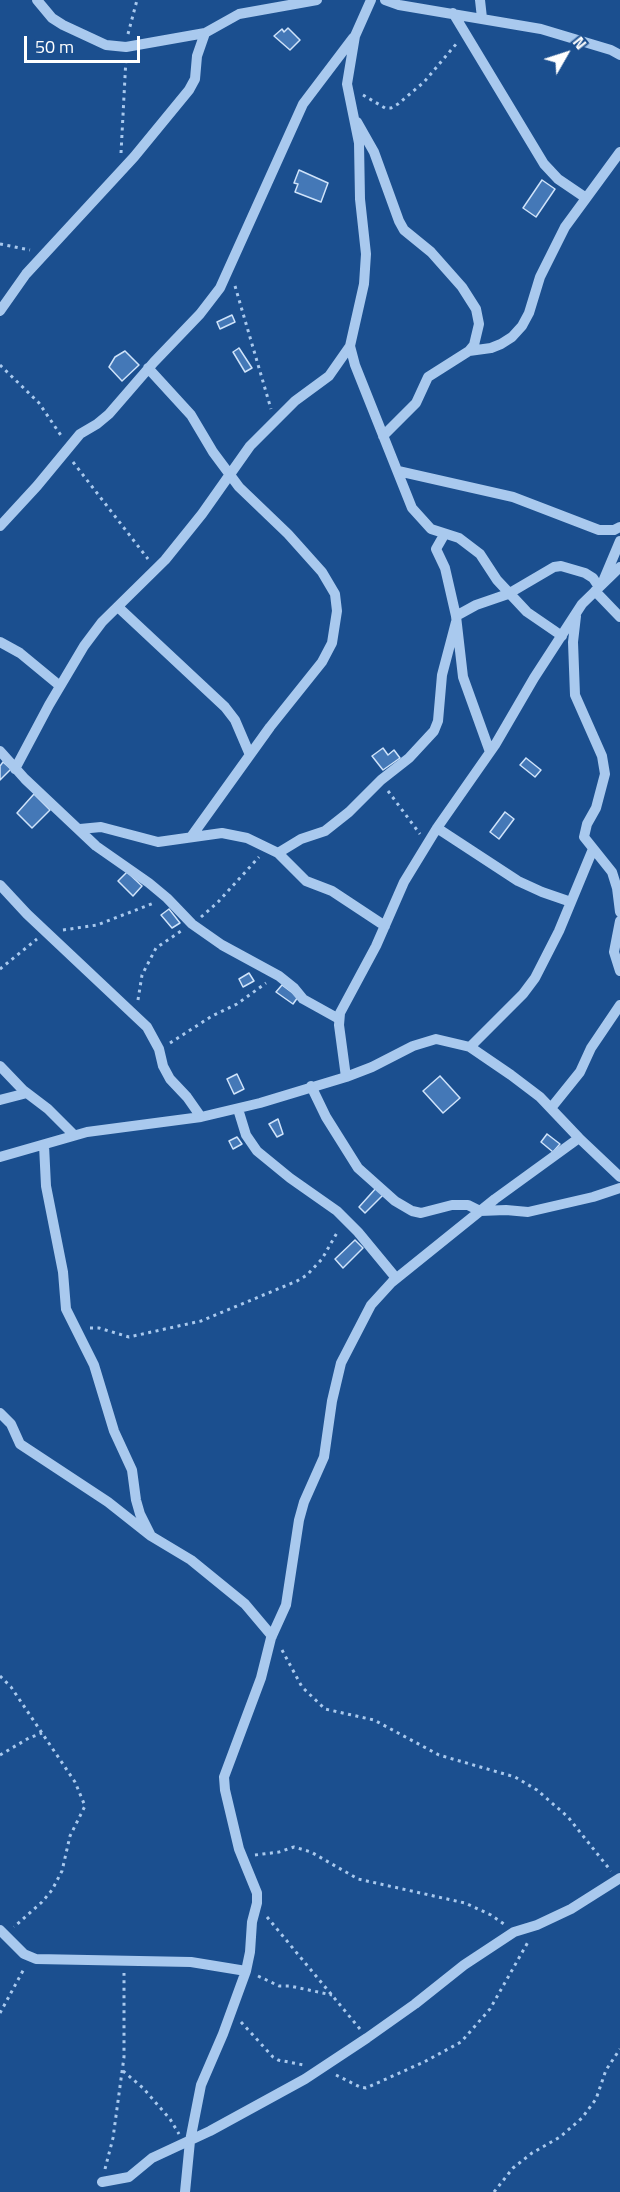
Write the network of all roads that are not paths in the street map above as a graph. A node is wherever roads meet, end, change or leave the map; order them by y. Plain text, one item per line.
1 (37, 0) edge
2 (317, 0) edge
3 (371, 0) edge
4 (384, 0) edge
5 (480, 0) edge
6 (453, 13) junction
7 (482, 18) junction
8 (205, 33) junction
9 (355, 36) junction
10 (620, 55) edge
11 (354, 117) junction
12 (620, 152) edge
13 (586, 198) junction
14 (0, 311) edge
15 (350, 346) junction
16 (469, 351) junction
17 (148, 368) junction
18 (383, 436) junction
19 (398, 471) junction
20 (230, 474) junction
21 (0, 526) edge
22 (620, 527) edge
23 (444, 535) junction
24 (620, 541) edge
25 (620, 567) edge
26 (599, 587) junction
27 (508, 594) junction
28 (118, 607) junction
29 (576, 613) junction
30 (620, 617) edge
31 (456, 619) junction
32 (562, 636) junction
33 (0, 642) edge
34 (60, 686) junction
35 (0, 751) edge
36 (490, 752) junction
37 (250, 755) junction
38 (15, 769) junction
39 (437, 828) junction
40 (80, 829) junction
41 (191, 837) junction
42 (593, 849) junction
43 (278, 853) junction
44 (0, 885) edge
45 (571, 902) junction
46 (620, 912) edge
47 (620, 921) edge
48 (385, 926) junction
49 (620, 971) edge
50 (620, 1005) edge
51 (339, 1019) junction
52 (470, 1047) junction
53 (0, 1066) edge
54 (345, 1077) junction
55 (311, 1086) junction
56 (27, 1093) junction
57 (0, 1100) edge
58 (551, 1108) junction
59 (238, 1109) junction
60 (201, 1117) junction
61 (74, 1135) junction
62 (579, 1138) junction
63 (44, 1145) junction
64 (0, 1157) edge
65 (620, 1177) edge
66 (620, 1188) edge
67 (480, 1211) junction
68 (396, 1278) junction
69 (0, 1413) edge
70 (152, 1536) junction
71 (272, 1636) junction
72 (619, 1880) edge
73 (3, 1932) edge
74 (246, 1971) junction
75 (188, 2141) junction
76 (102, 2182) road end
77 (184, 2192) edge

1 - 8 street
2 - 8 street
3 - 9 street
4 - 6 street
5 - 7 street
6 - 7 street
6 - 13 street
7 - 10 street
8 - 14 street
9 - 11 street
9 - 17 street
11 - 15 street
11 - 16 street
12 - 13 street
13 - 16 street
15 - 18 street
15 - 20 street
16 - 18 street
17 - 20 street
17 - 21 street
18 - 19 street
19 - 22 street
19 - 23 street
20 - 28 street
20 - 37 street
23 - 27 street
23 - 31 street
24 - 26 street
25 - 26 street
26 - 27 street
26 - 29 street
26 - 30 street
27 - 31 street
27 - 32 street
28 - 34 street
28 - 37 street
29 - 32 street
29 - 42 street
31 - 36 street
31 - 43 street
32 - 36 street
33 - 34 street
34 - 38 street
35 - 38 street
36 - 39 street
37 - 41 street
38 - 40 street
39 - 45 street
39 - 48 street
40 - 41 street
40 - 51 street
41 - 43 street
42 - 45 street
42 - 46 street
43 - 48 street
44 - 60 street
45 - 52 street
47 - 49 street
48 - 51 street
50 - 58 street
51 - 54 street
52 - 54 street
52 - 58 street
53 - 56 street
54 - 55 street
55 - 59 street
55 - 67 street
56 - 57 street
56 - 61 street
58 - 62 street
59 - 60 street
59 - 68 street
60 - 61 street
61 - 63 street
62 - 65 street
62 - 67 street
63 - 64 street
63 - 70 street
66 - 67 street
67 - 68 street
68 - 71 street
69 - 70 street
70 - 71 street
71 - 74 street
72 - 75 street
73 - 74 street
74 - 75 street
75 - 76 street
75 - 77 street

